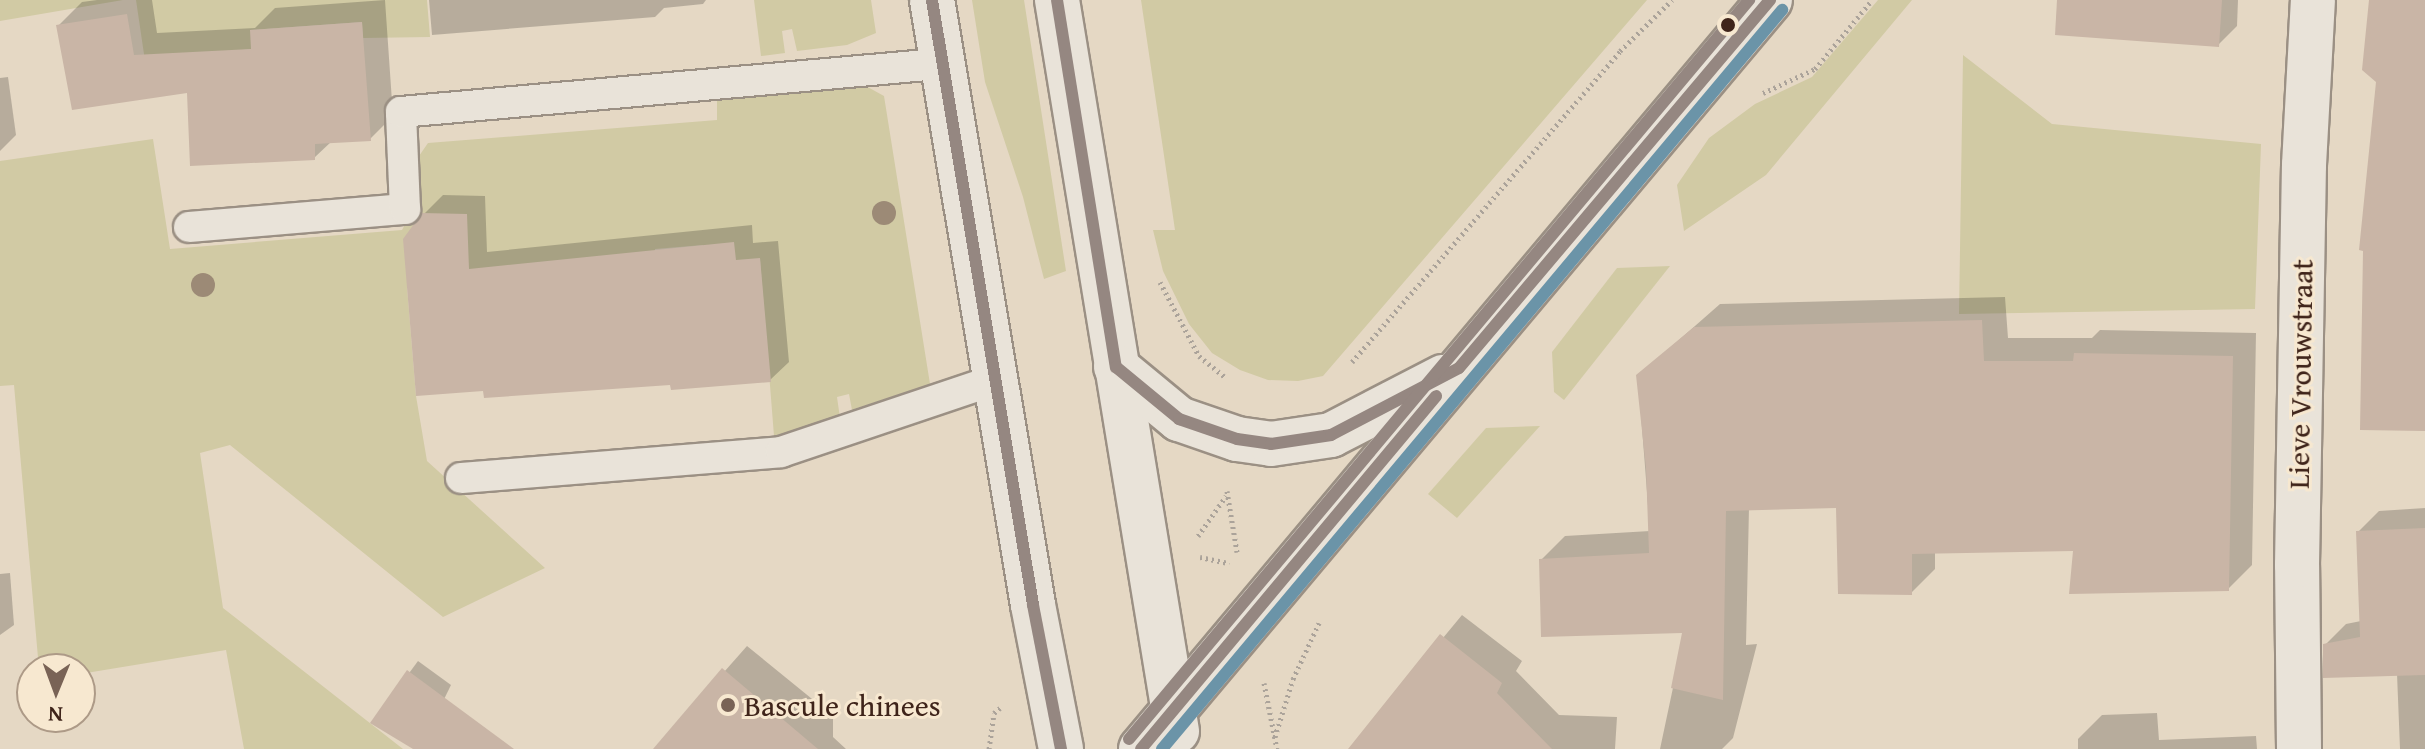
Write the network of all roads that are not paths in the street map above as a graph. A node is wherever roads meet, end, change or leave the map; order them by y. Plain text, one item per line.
1 (932, 0) edge
2 (1057, 0) edge
3 (1770, 0) edge
4 (2313, 0) edge
5 (945, 63) junction
6 (189, 227) dead end
7 (1116, 367) junction
8 (1459, 368) junction
9 (995, 380) junction
10 (461, 478) dead end
11 (1177, 730) edge
12 (1061, 749) edge
13 (1141, 749) edge
14 (2299, 749) edge

1 - 5 main road
2 - 7 main road
3 - 8 main road
4 - 14 main road, Lieve Vrouwstraat
5 - 6 lane
5 - 9 main road
7 - 8 main road
7 - 11 main road
8 - 11 main road
9 - 10 lane
9 - 12 main road
11 - 13 main road

